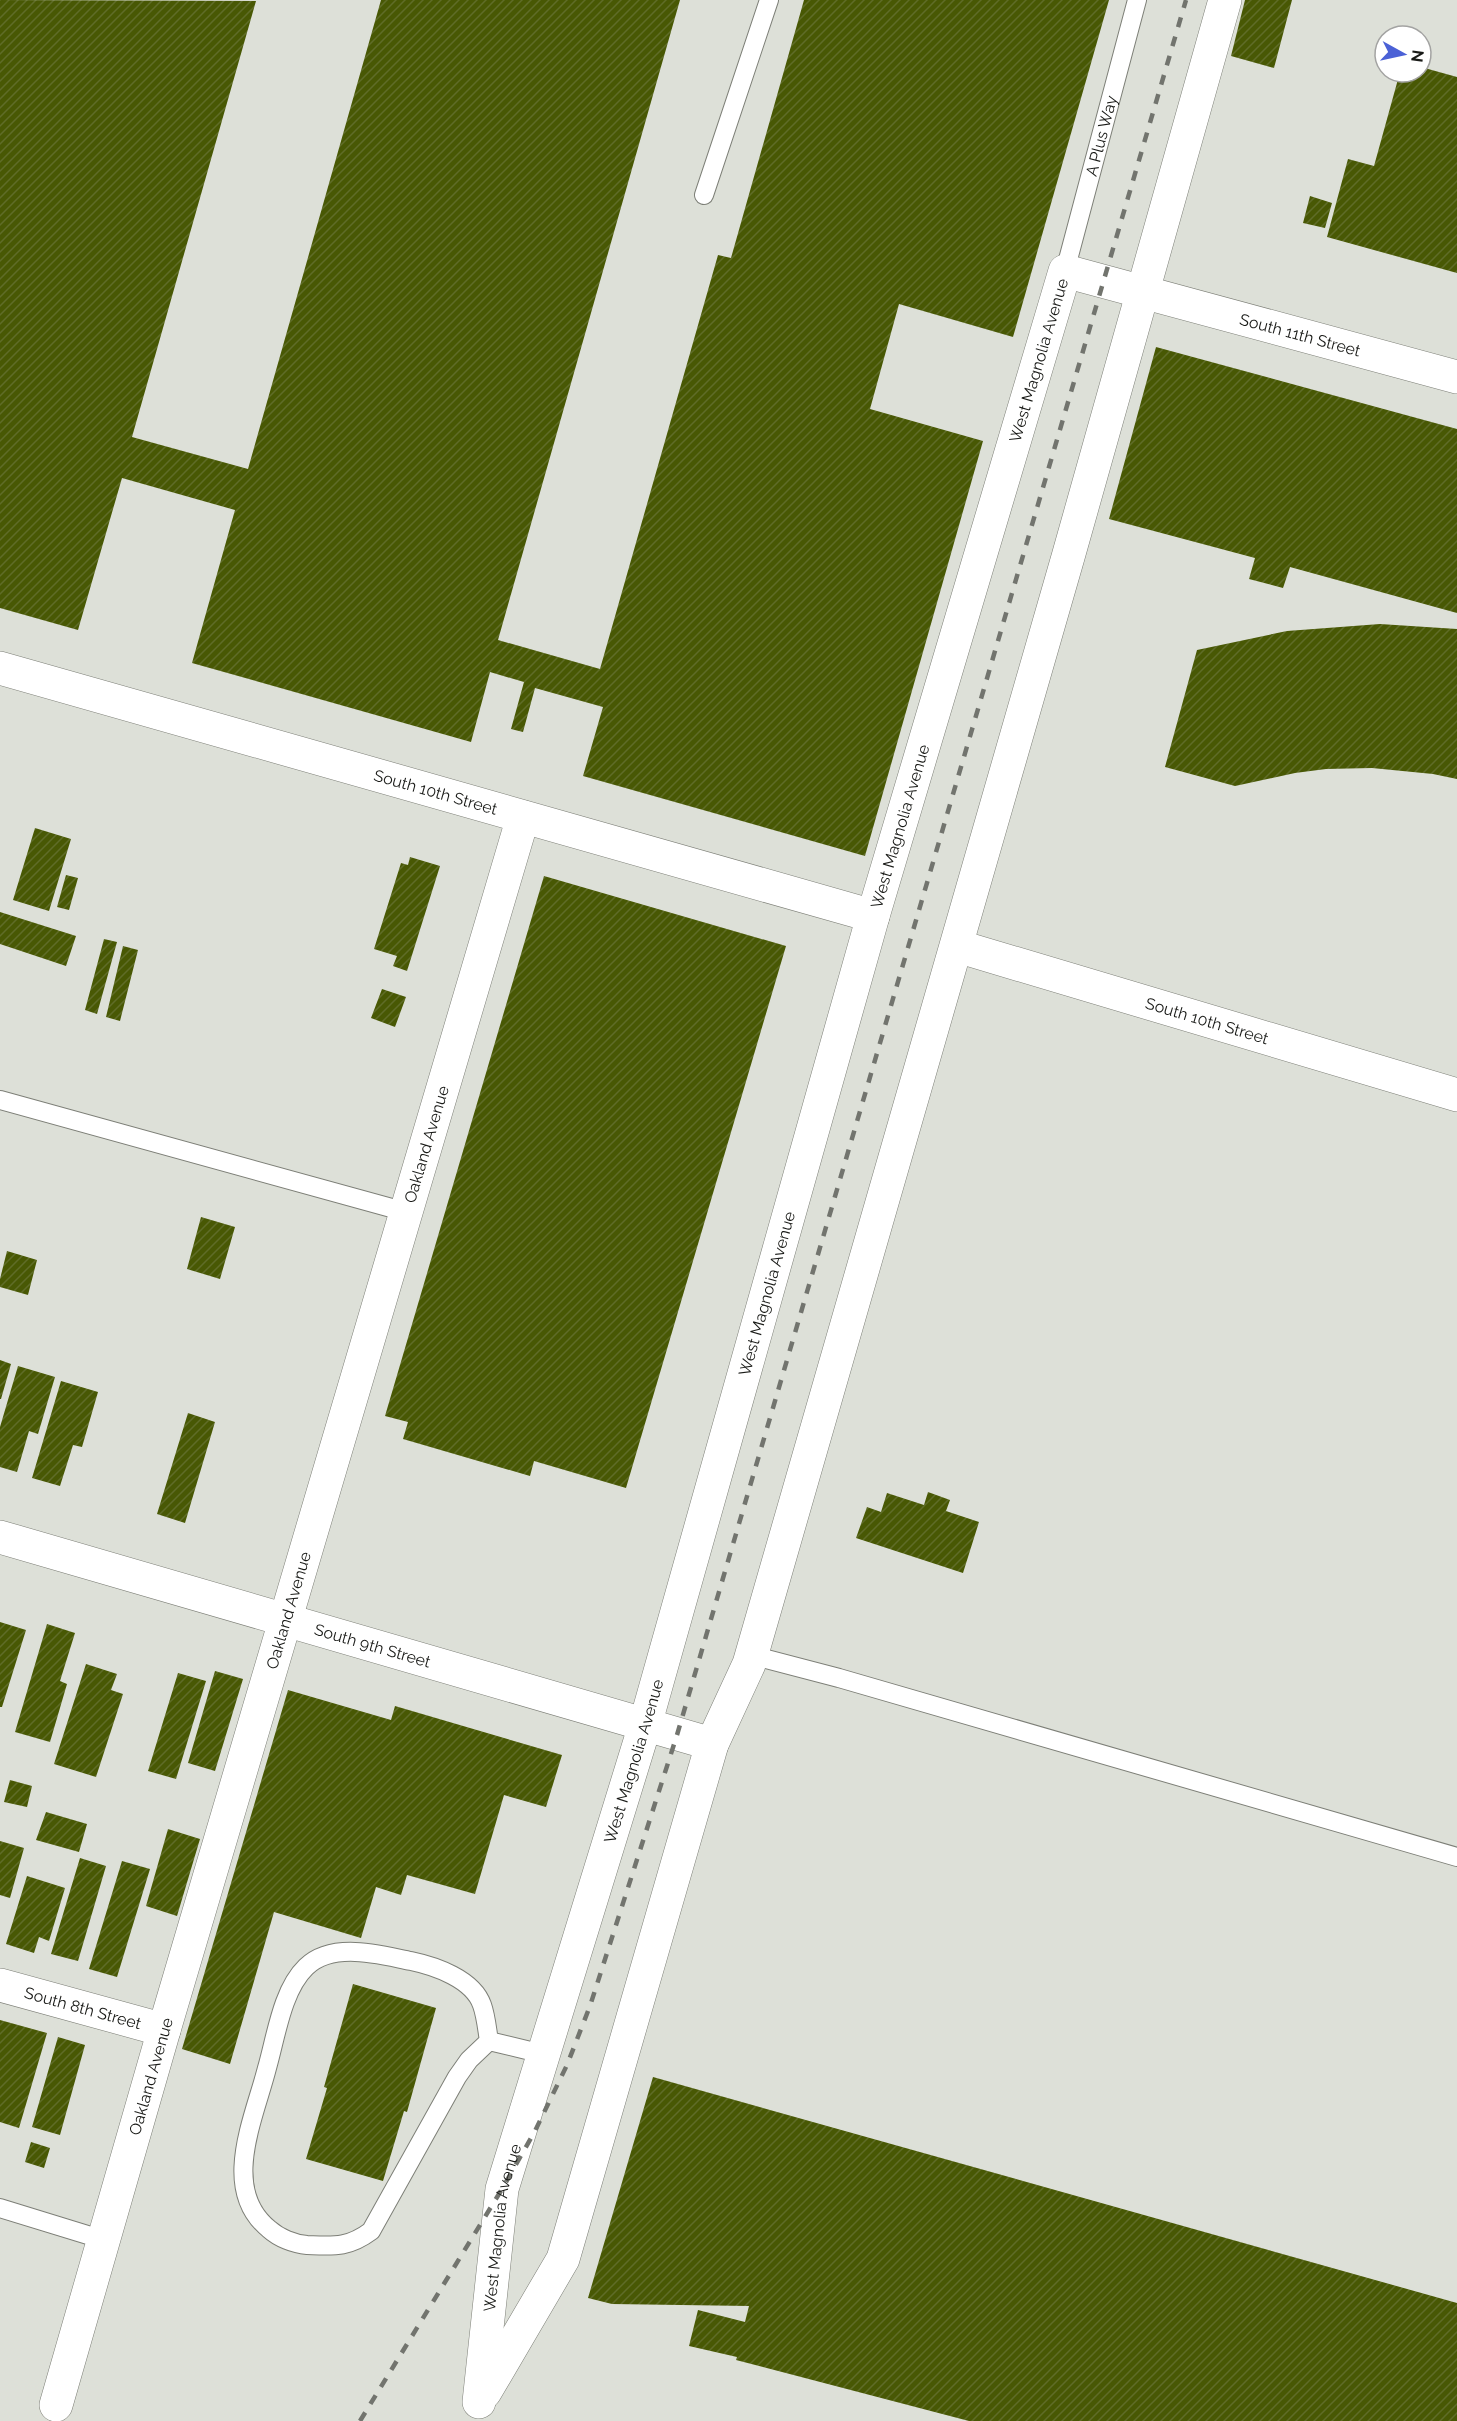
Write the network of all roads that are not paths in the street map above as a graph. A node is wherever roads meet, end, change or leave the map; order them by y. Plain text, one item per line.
1 (769, 0) edge
2 (1137, 0) edge
3 (1225, 0) edge
4 (704, 195) dead end
5 (1065, 271) junction
6 (1144, 292) junction
7 (1457, 376) edge
8 (0, 668) edge
9 (523, 817) junction
10 (873, 916) junction
11 (957, 946) junction
12 (1457, 1095) edge
13 (0, 1100) edge
14 (406, 1212) junction
15 (0, 1537) edge
16 (285, 1619) junction
17 (752, 1655) junction
18 (645, 1725) junction
19 (712, 1744) junction
20 (1457, 1857) edge
21 (0, 1985) edge
22 (164, 2030) junction
23 (489, 2041) junction
24 (543, 2054) junction
25 (0, 2208) edge
26 (104, 2240) junction
27 (57, 2406) dead end
28 (476, 2412) edge

1 - 4 lane
2 - 5 lane, A Plus Way
3 - 6 street, West Magnolia Avenue
5 - 6 street, West Magnolia Avenue
5 - 10 street, West Magnolia Avenue
6 - 7 street, South 11th Street
6 - 11 street, West Magnolia Avenue
8 - 9 street, South 10th Street
9 - 10 street, South 10th Street
9 - 14 street, Oakland Avenue
10 - 18 street, West Magnolia Avenue
11 - 12 street, South 10th Street
11 - 17 street, West Magnolia Avenue
13 - 14 lane
14 - 16 street, Oakland Avenue
15 - 16 street, South 9th Street
16 - 18 street, South 9th Street
16 - 22 street, Oakland Avenue
17 - 19 street, West Magnolia Avenue
17 - 20 lane
18 - 19 street, South 9th Street
18 - 24 street, West Magnolia Avenue
19 - 28 street, West Magnolia Avenue
21 - 22 street, South 8th Street
22 - 26 street, Oakland Avenue
23 - 23 lane
23 - 24 lane
24 - 28 street, West Magnolia Avenue
25 - 26 lane
26 - 27 street, Oakland Avenue

